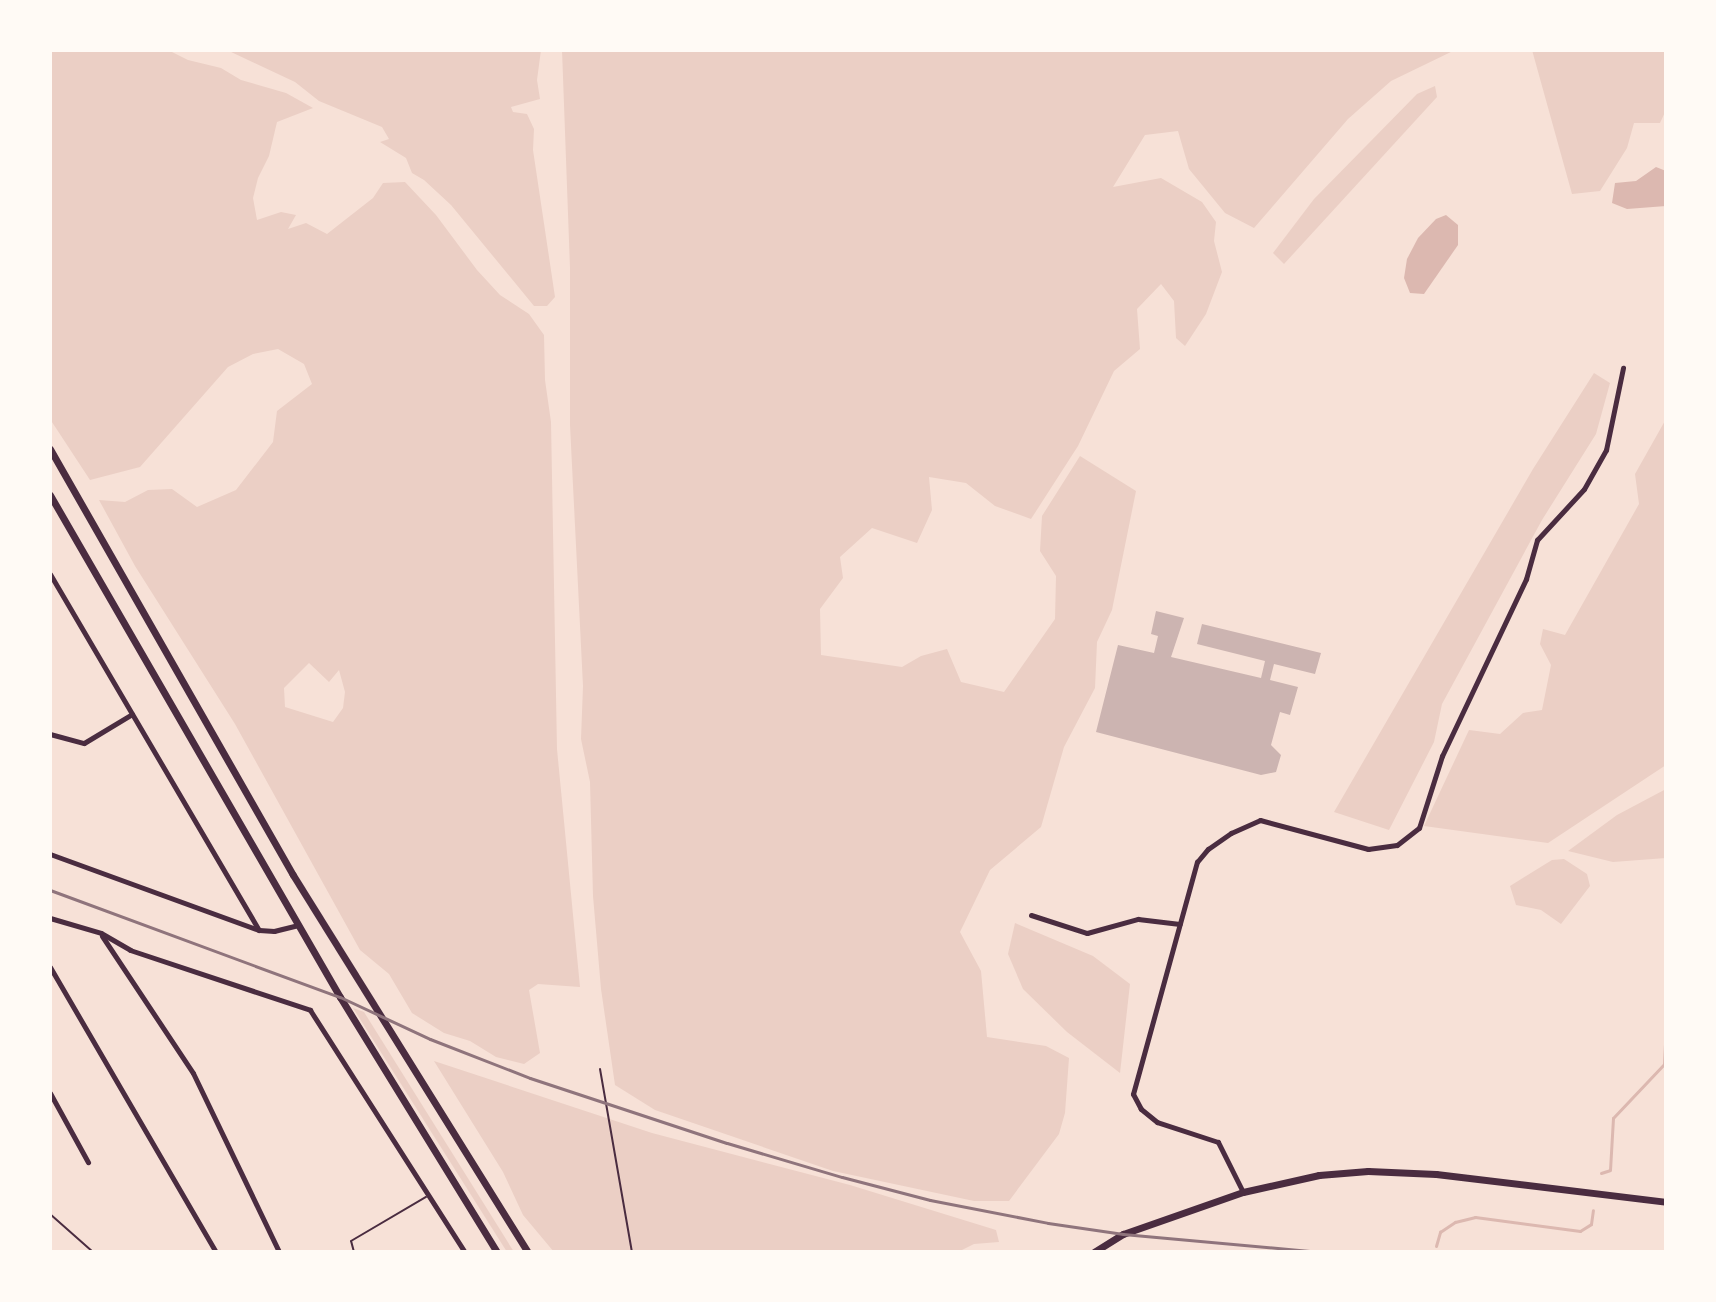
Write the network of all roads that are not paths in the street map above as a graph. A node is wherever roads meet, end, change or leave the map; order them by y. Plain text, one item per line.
1 (1623, 368) dead end
2 (50, 449) edge
3 (50, 495) edge
4 (50, 574) edge
5 (132, 714) junction
6 (50, 734) edge
7 (50, 854) edge
8 (1031, 915) dead end
9 (50, 918) edge
10 (1180, 924) junction
11 (298, 925) junction
12 (259, 930) junction
13 (101, 933) junction
14 (50, 967) edge
15 (50, 1093) edge
16 (88, 1162) dead end
17 (1243, 1192) junction
18 (429, 1195) junction
19 (1666, 1202) edge
20 (50, 1214) edge
21 (93, 1252) edge
22 (216, 1252) edge
23 (279, 1252) edge
24 (354, 1252) edge
25 (465, 1252) edge
26 (497, 1252) edge
27 (528, 1252) edge
28 (1094, 1252) edge

1 - 10 street
2 - 27 main road
3 - 11 main road
4 - 5 street
5 - 6 street
5 - 12 street
7 - 12 street
8 - 10 street
9 - 13 street
10 - 17 street
11 - 12 street
11 - 26 main road
13 - 18 street
13 - 23 street
14 - 22 street
15 - 16 street
17 - 19 main road
17 - 28 main road
18 - 24 lane
18 - 25 street
20 - 21 lane

